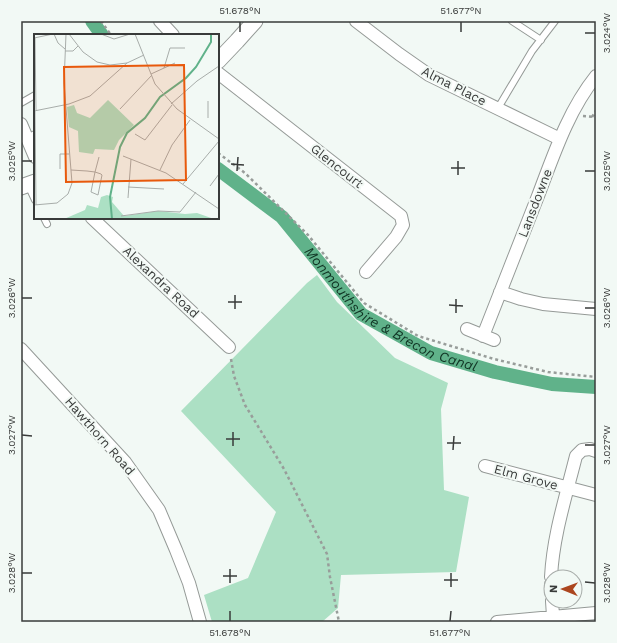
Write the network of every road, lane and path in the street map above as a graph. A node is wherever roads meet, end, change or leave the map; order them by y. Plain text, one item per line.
1 (100, 21) edge
2 (160, 21) edge
3 (255, 21) edge
4 (356, 21) edge
5 (512, 21) edge
6 (555, 21) edge
7 (110, 34) edge
8 (171, 34) edge
9 (540, 40) junction
10 (219, 60) edge
11 (219, 74) edge
12 (596, 76) edge
13 (34, 96) edge
14 (21, 103) edge
15 (498, 108) junction
16 (596, 111) edge
17 (592, 117) dead end
18 (21, 124) edge
19 (31, 136) edge
20 (560, 139) junction
21 (34, 152) edge
22 (219, 154) edge
23 (28, 185) edge
24 (34, 198) edge
25 (44, 219) edge
26 (93, 219) edge
27 (47, 224) dead end
28 (366, 272) dead end
29 (500, 292) junction
30 (596, 309) edge
31 (467, 329) dead end
32 (229, 347) joint
33 (21, 349) edge
34 (596, 377) edge
35 (596, 451) edge
36 (485, 466) dead end
37 (568, 488) junction
38 (596, 495) edge
39 (551, 569) edge
40 (553, 609) edge
41 (596, 613) edge
42 (553, 616) junction
43 (200, 622) edge
44 (339, 622) edge
45 (497, 622) edge

1 - 7 path
2 - 8 street
3 - 10 street
4 - 15 street, Alma Place
5 - 9 lane
6 - 9 lane
9 - 15 lane
11 - 28 street, Glencourt
12 - 20 street, Lansdowne
13 - 14 lane
15 - 20 street, Alma Place
16 - 17 path
18 - 19 street
19 - 21 street
20 - 29 street, Lansdowne
22 - 34 path
23 - 24 lane
25 - 27 lane
26 - 32 street, Alexandra Road
29 - 30 street
29 - 31 street, Lansdowne
32 - 44 path
33 - 43 street, Hawthorn Road
35 - 37 street, Elm Grove
36 - 37 street, Elm Grove
37 - 38 street, Elm Grove
37 - 39 street, Elm Grove
40 - 42 street
41 - 42 street
42 - 45 street

